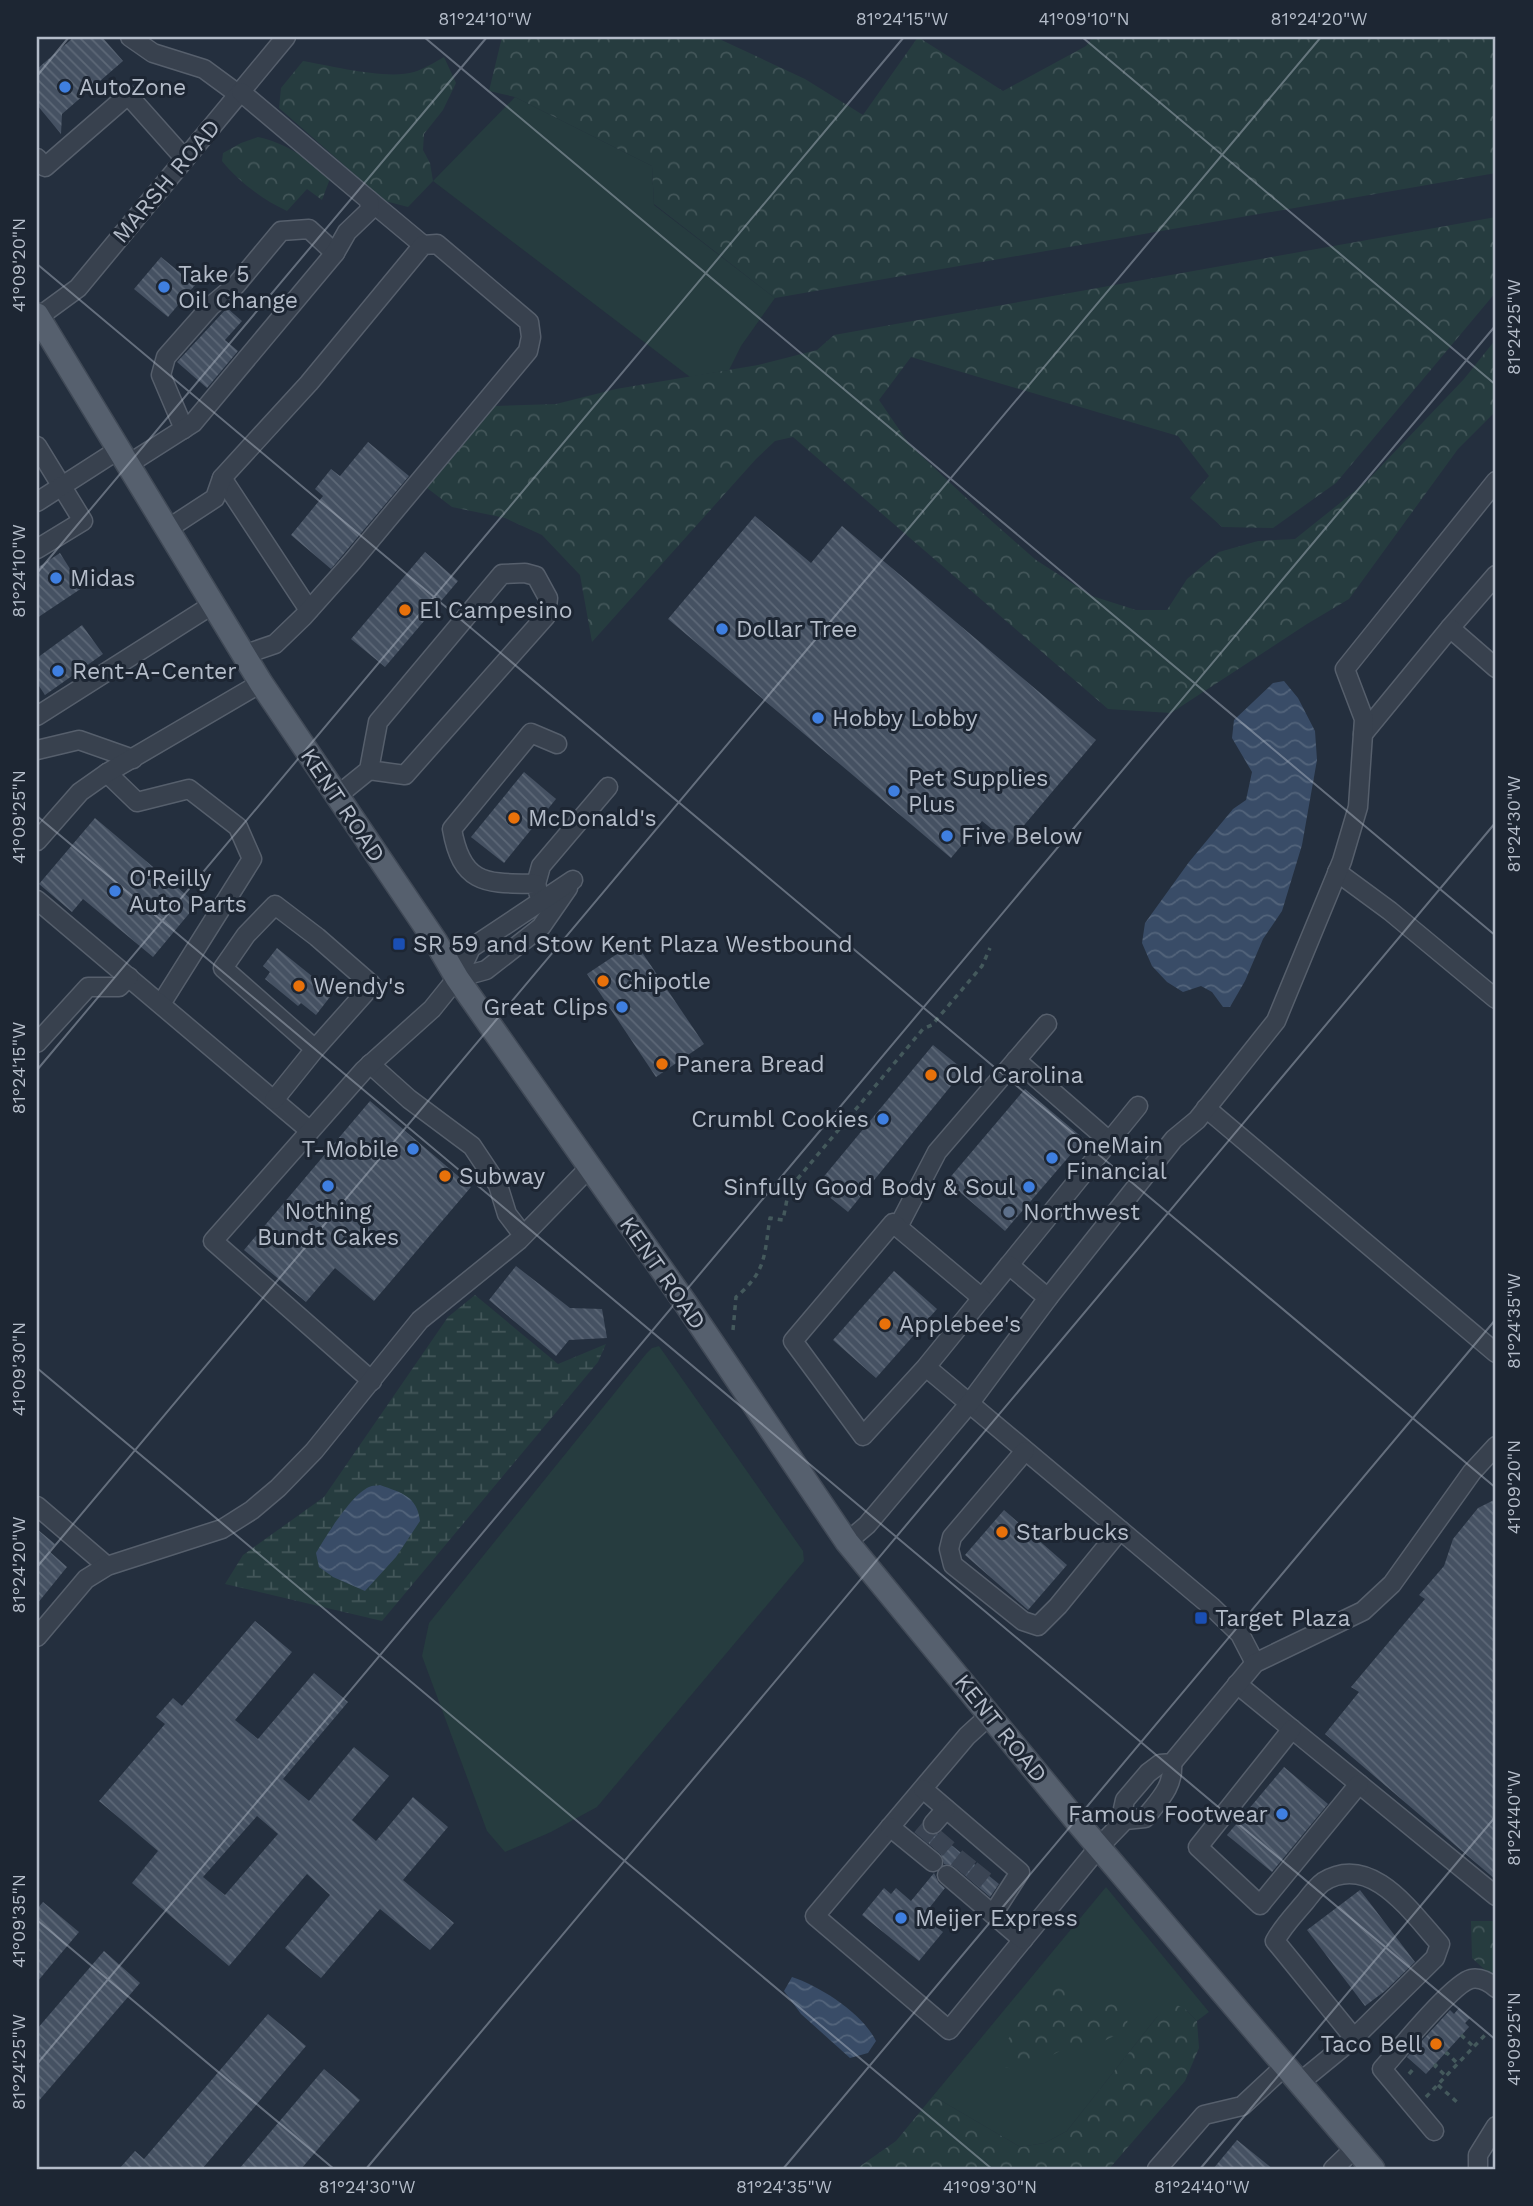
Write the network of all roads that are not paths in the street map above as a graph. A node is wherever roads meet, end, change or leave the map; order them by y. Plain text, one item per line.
1 (130, 37) edge
2 (286, 37) edge
3 (239, 93) junction
4 (37, 158) edge
5 (185, 159) junction
6 (369, 200) junction
7 (423, 245) junction
8 (335, 253) junction
9 (37, 317) edge
10 (184, 429) junction
11 (37, 446) edge
12 (122, 458) junction
13 (222, 478) junction
14 (61, 486) junction
15 (1494, 488) edge
16 (37, 502) edge
17 (166, 530) junction
18 (37, 549) edge
19 (1496, 575) edge
20 (212, 605) junction
21 (309, 610) junction
22 (1450, 628) junction
23 (243, 655) junction
24 (1496, 668) edge
25 (261, 683) junction
26 (37, 716) edge
27 (1363, 734) junction
28 (557, 744) dead end
29 (37, 750) edge
30 (132, 759) junction
31 (369, 770) junction
32 (107, 774) junction
33 (608, 787) dead end
34 (337, 796) junction
35 (37, 841) edge
36 (1337, 872) junction
37 (538, 893) junction
38 (37, 900) edge
39 (129, 977) junction
40 (457, 978) junction
41 (1496, 999) edge
42 (161, 1004) junction
43 (1047, 1024) dead end
44 (37, 1043) edge
45 (315, 1049) junction
46 (1016, 1060) junction
47 (370, 1064) junction
48 (274, 1100) junction
49 (1138, 1105) dead end
50 (1206, 1108) junction
51 (309, 1130) junction
52 (1108, 1140) junction
53 (590, 1167) junction
54 (898, 1227) junction
55 (523, 1235) junction
56 (1009, 1265) junction
57 (982, 1298) junction
58 (1048, 1298) junction
59 (1496, 1353) edge
60 (926, 1367) junction
61 (372, 1381) junction
62 (969, 1404) junction
63 (1496, 1446) edge
64 (1025, 1451) junction
65 (37, 1506) edge
66 (1119, 1530) junction
67 (847, 1542) junction
68 (107, 1566) junction
69 (37, 1637) edge
70 (1255, 1663) junction
71 (1237, 1684) junction
72 (990, 1715) junction
73 (1292, 1729) junction
74 (1172, 1763) junction
75 (1359, 1784) junction
76 (923, 1789) junction
77 (946, 1809) junction
78 (1125, 1820) junction
79 (960, 1821) junction
80 (933, 1824) tunnel mouth
81 (890, 1827) junction
82 (948, 1836) tunnel mouth
83 (983, 1840) junction
84 (1099, 1847) junction
85 (970, 1855) tunnel mouth
86 (932, 1857) dead end
87 (952, 1874) dead end
88 (1496, 1896) edge
89 (993, 1914) junction
90 (1023, 1940) junction
91 (1496, 1988) edge
92 (1354, 2038) junction
93 (1292, 2075) junction
94 (1496, 2126) edge
95 (1434, 2131) dead end
96 (1355, 2148) junction
97 (1157, 2169) edge
98 (1333, 2169) edge
99 (1373, 2169) edge
100 (1478, 2169) edge

1 - 3 street
2 - 3 street, MARSH ROAD
3 - 5 street, MARSH ROAD
3 - 6 street
4 - 5 street
5 - 9 street, MARSH ROAD
6 - 7 street
6 - 8 street
7 - 13 street
7 - 21 street
8 - 10 street
8 - 10 street
9 - 12 main road, KENT ROAD
10 - 12 street
11 - 14 street
12 - 14 street
12 - 17 main road, KENT ROAD
13 - 17 street
13 - 21 street
14 - 16 street
14 - 18 street
15 - 27 street
17 - 20 main road, KENT ROAD
19 - 22 street
20 - 23 main road, KENT ROAD
20 - 26 street
21 - 23 street
22 - 24 street
22 - 27 street
23 - 25 main road, KENT ROAD
25 - 30 street
25 - 34 main road, KENT ROAD
27 - 36 street
28 - 37 street
29 - 30 street
30 - 32 street
31 - 31 street
31 - 34 street
32 - 35 street
32 - 42 street
33 - 37 street
34 - 40 main road, KENT ROAD
36 - 41 street
36 - 50 street
37 - 40 street
37 - 40 street
38 - 39 street
39 - 42 street
39 - 44 street
40 - 47 street
40 - 53 main road, KENT ROAD
42 - 48 street
43 - 46 street
45 - 45 street
45 - 48 street
46 - 52 street
46 - 54 street
47 - 51 street
47 - 55 street
48 - 51 street
49 - 52 street
50 - 58 street
50 - 59 street
51 - 61 street
52 - 56 street
53 - 55 street
53 - 67 main road, KENT ROAD
54 - 57 street
54 - 60 street
55 - 61 street
56 - 57 street
56 - 58 street
57 - 60 street
58 - 62 street
60 - 62 street
61 - 68 street
62 - 64 street
62 - 67 street
63 - 70 street
64 - 66 street
64 - 66 street
65 - 68 street
66 - 70 street
67 - 72 main road, KENT ROAD
68 - 69 street
70 - 71 street
71 - 73 street
71 - 74 street
72 - 76 street
72 - 84 main road, KENT ROAD
73 - 75 street
73 - 75 street
74 - 78 street
74 - 78 street
75 - 88 street
76 - 77 street
76 - 81 street
77 - 79 street
77 - 80 street
78 - 84 street
79 - 82 street
79 - 83 street
81 - 86 street
81 - 90 street
83 - 85 street
83 - 89 street
84 - 90 street
84 - 93 main road, KENT ROAD
87 - 89 street
89 - 90 street
91 - 95 street
92 - 92 street
92 - 93 street
93 - 96 main road, KENT ROAD
93 - 97 street
94 - 100 street
96 - 98 street
96 - 99 main road, KENT ROAD

